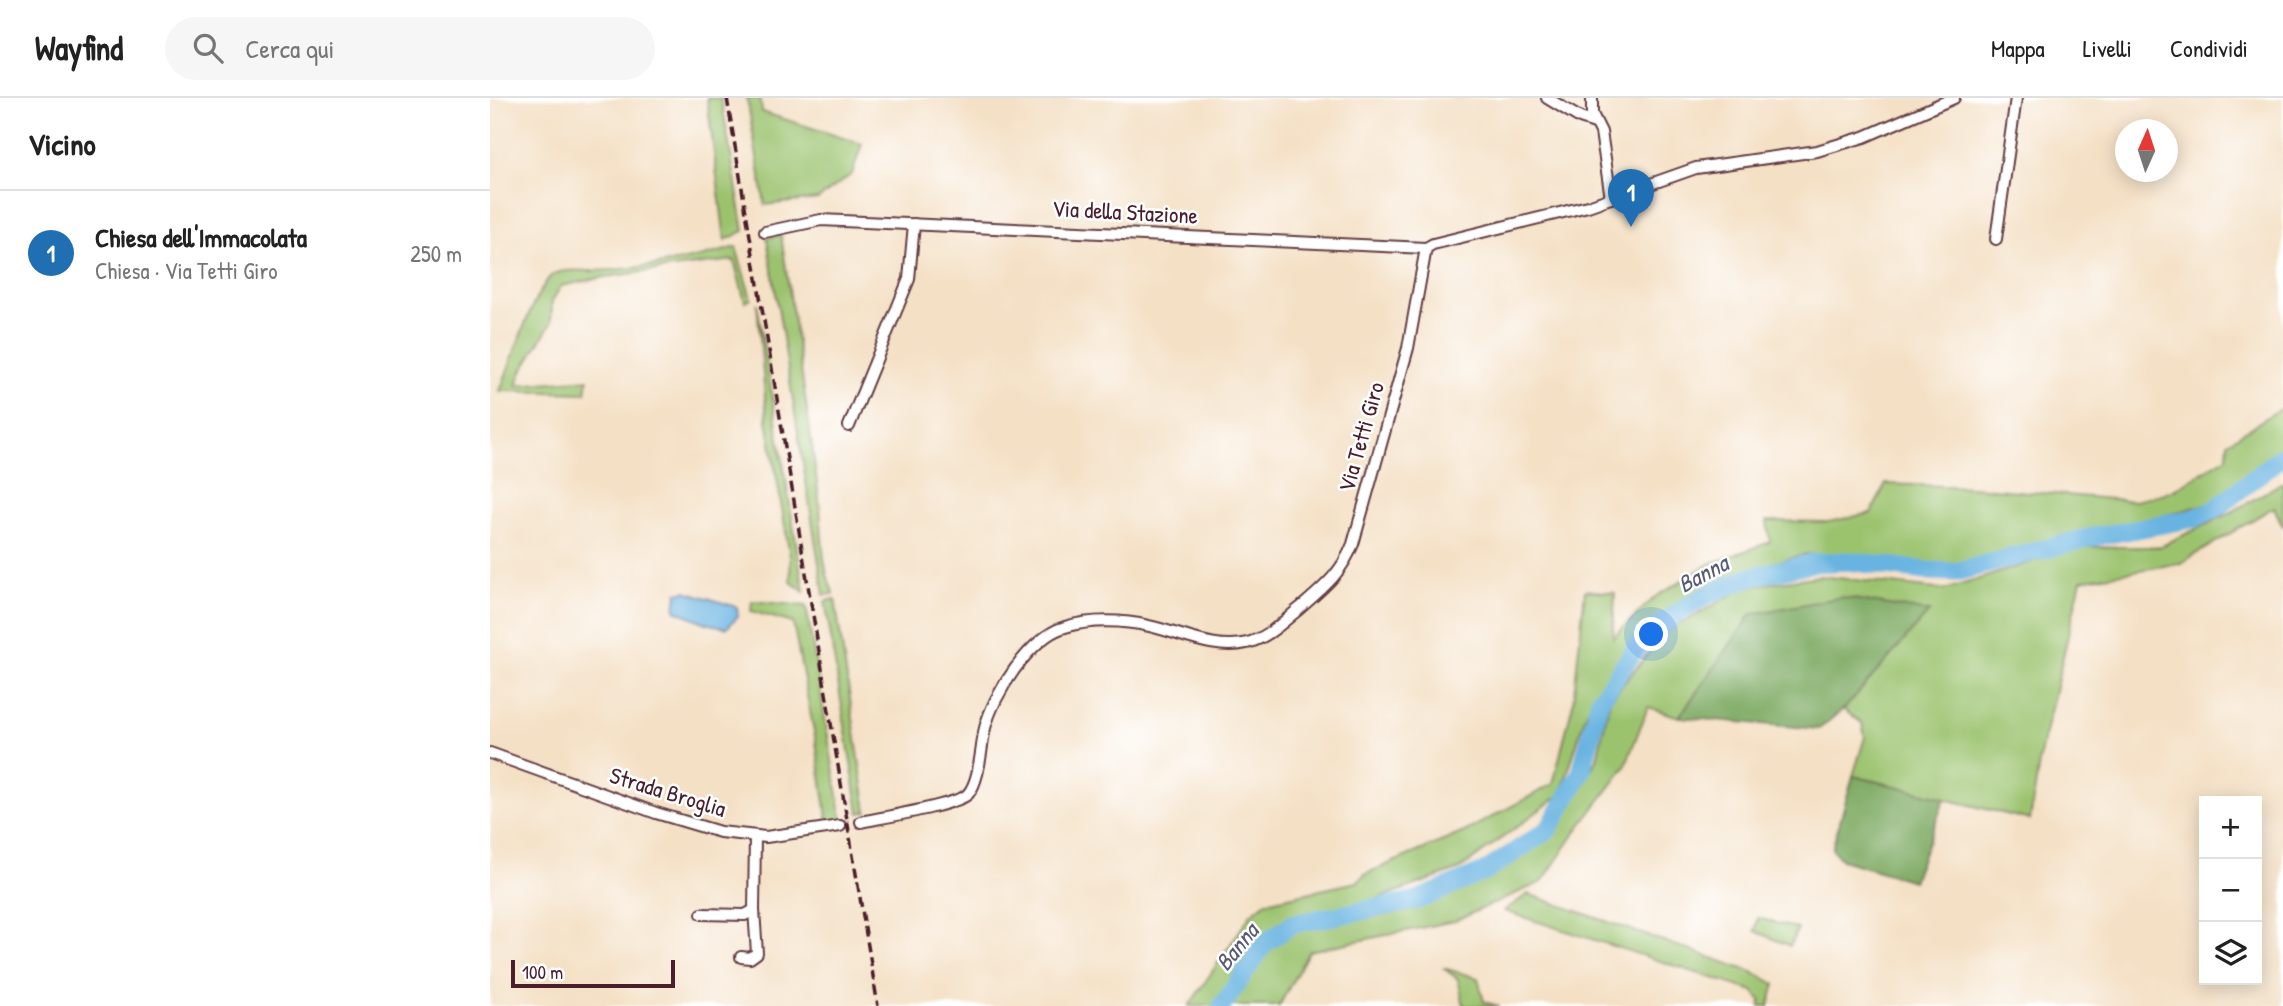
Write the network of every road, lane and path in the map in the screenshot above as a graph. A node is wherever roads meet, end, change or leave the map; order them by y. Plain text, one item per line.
1 (1547, 98) edge
2 (1592, 98) edge
3 (1954, 98) edge
4 (2016, 98) edge
5 (1595, 122) junction
6 (1611, 198) junction
7 (914, 224) junction
8 (765, 232) dead end
9 (1996, 239) dead end
10 (1426, 248) junction
11 (849, 426) dead end
12 (490, 754) edge
13 (861, 822) tunnel mouth
14 (840, 825) tunnel mouth
15 (755, 836) junction
16 (754, 909) junction
17 (702, 914) dead end
18 (741, 957) dead end

1 - 5 street
2 - 5 street
3 - 6 street
4 - 9 street
5 - 6 street
6 - 10 street
7 - 8 street, Via della Stazione
7 - 10 street, Via della Stazione
7 - 11 street
10 - 13 street, Via Tetti Giro
12 - 15 street, Strada Broglia
14 - 15 street, Strada Broglia
15 - 16 street
16 - 17 street
16 - 18 street

